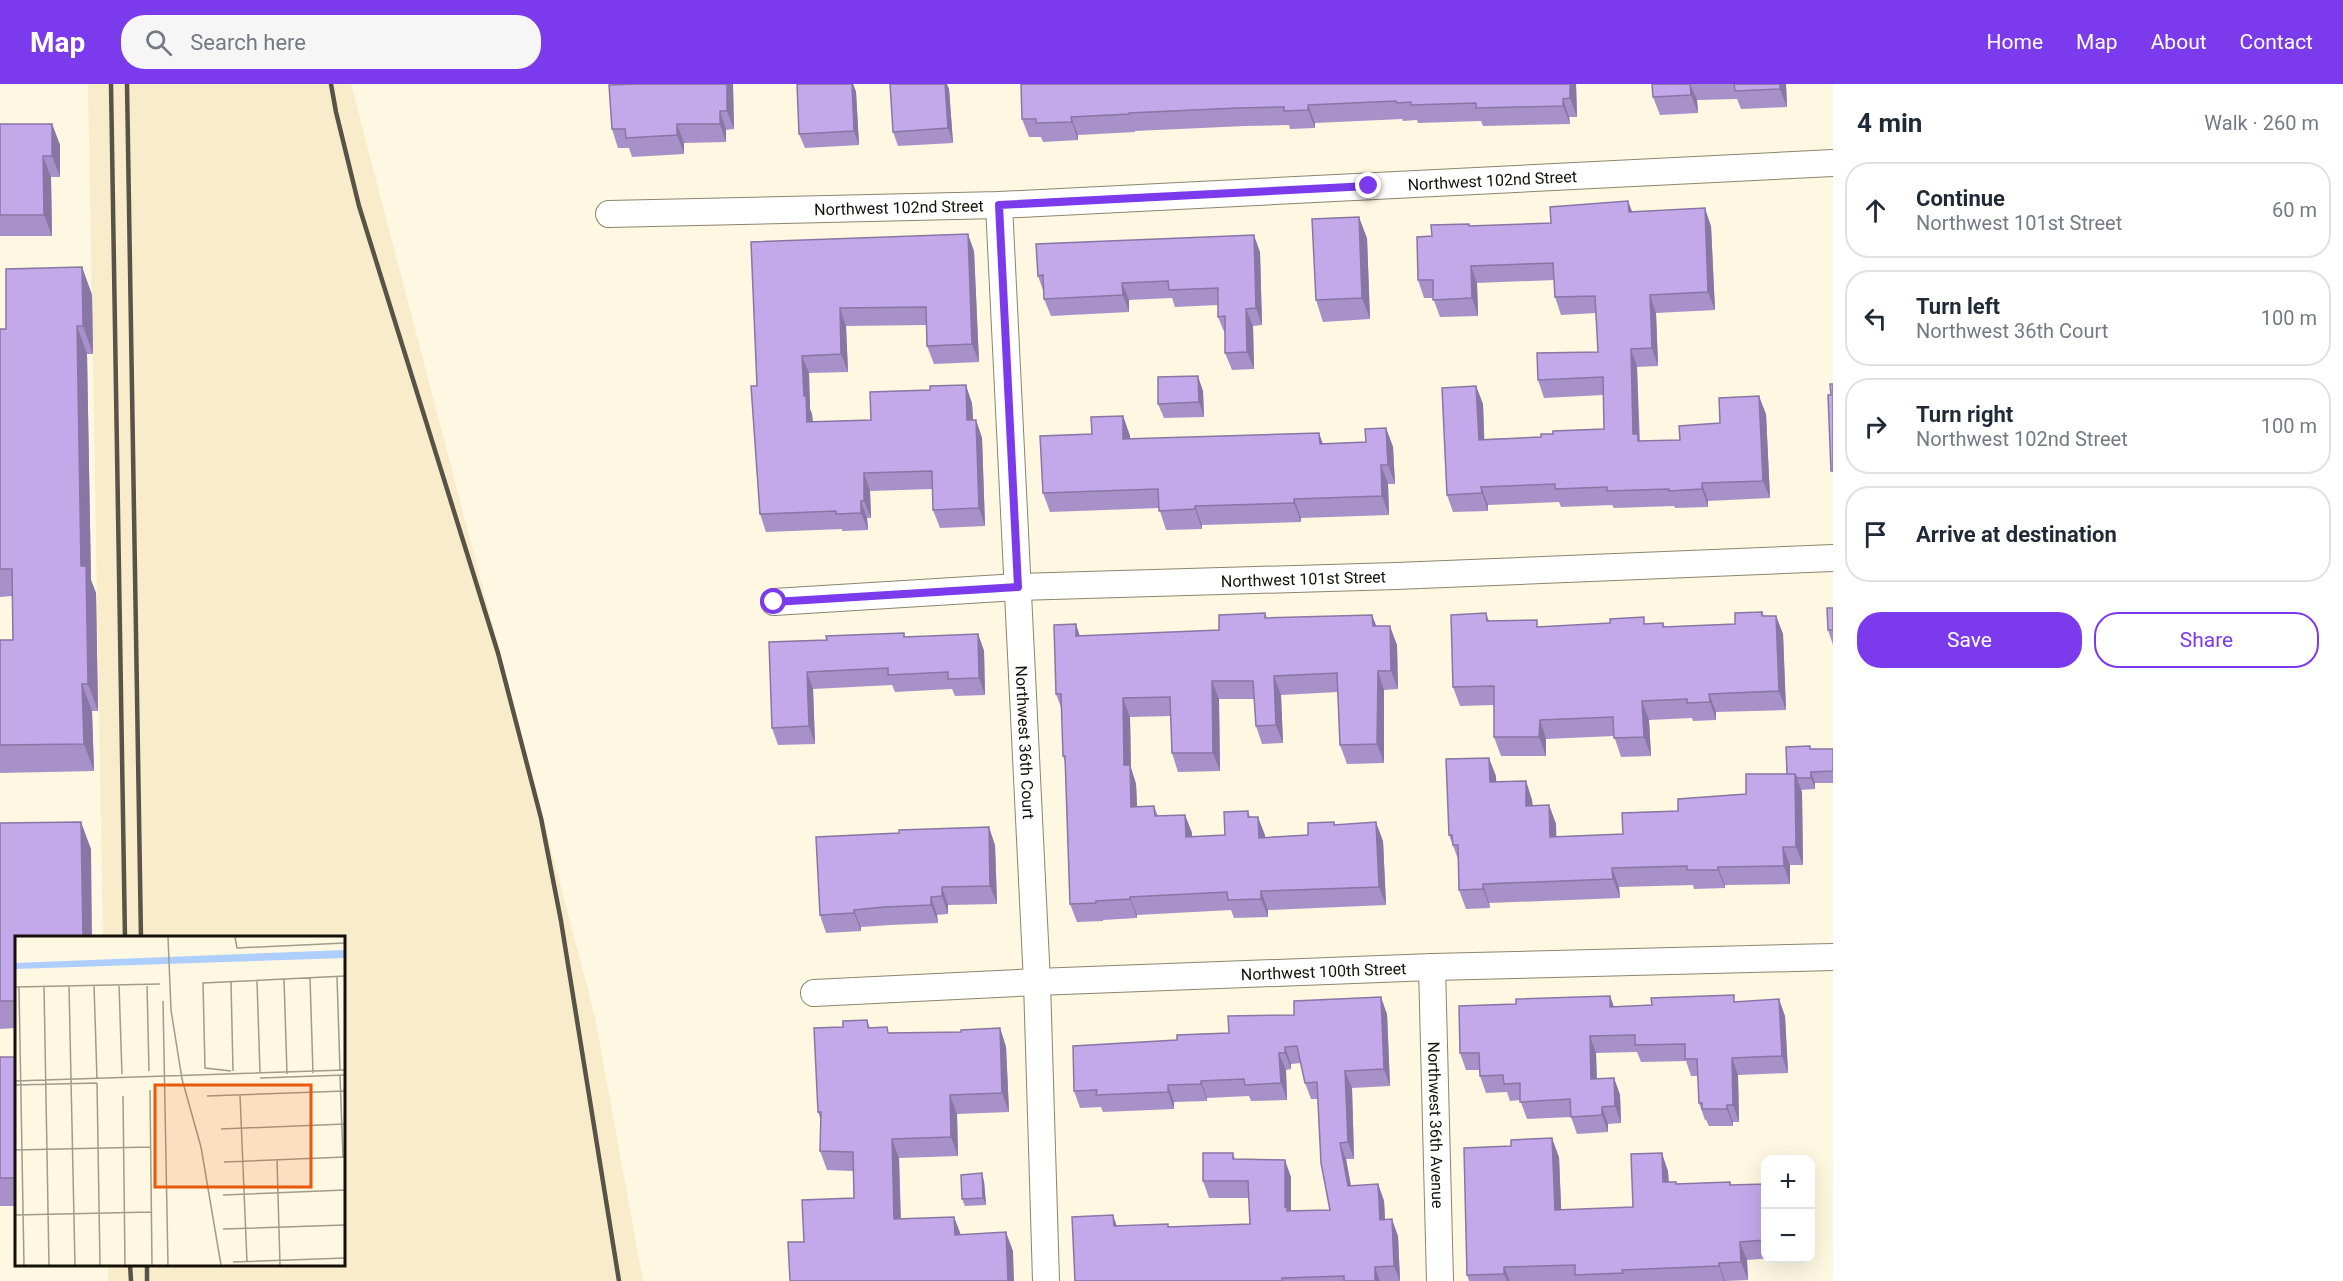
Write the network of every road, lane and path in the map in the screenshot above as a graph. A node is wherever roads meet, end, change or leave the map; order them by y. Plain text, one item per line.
1 (1833, 163) edge
2 (999, 205) junction
3 (609, 214) dead end
4 (1833, 558) edge
5 (1018, 587) junction
6 (774, 602) dead end
7 (1833, 957) edge
8 (1432, 967) junction
9 (1037, 982) junction
10 (814, 993) dead end
11 (1046, 1281) edge
12 (1440, 1281) edge

1 - 2 street, Northwest 102nd Street
2 - 3 street, Northwest 102nd Street
2 - 5 street, Northwest 36th Court
4 - 5 street, Northwest 101st Street
5 - 6 street, Northwest 101st Street
5 - 9 street, Northwest 36th Court
7 - 8 street, Northwest 100th Street
8 - 9 street, Northwest 100th Street
8 - 12 street, Northwest 36th Avenue
9 - 10 street, Northwest 100th Street
9 - 11 street, Northwest 36th Court

